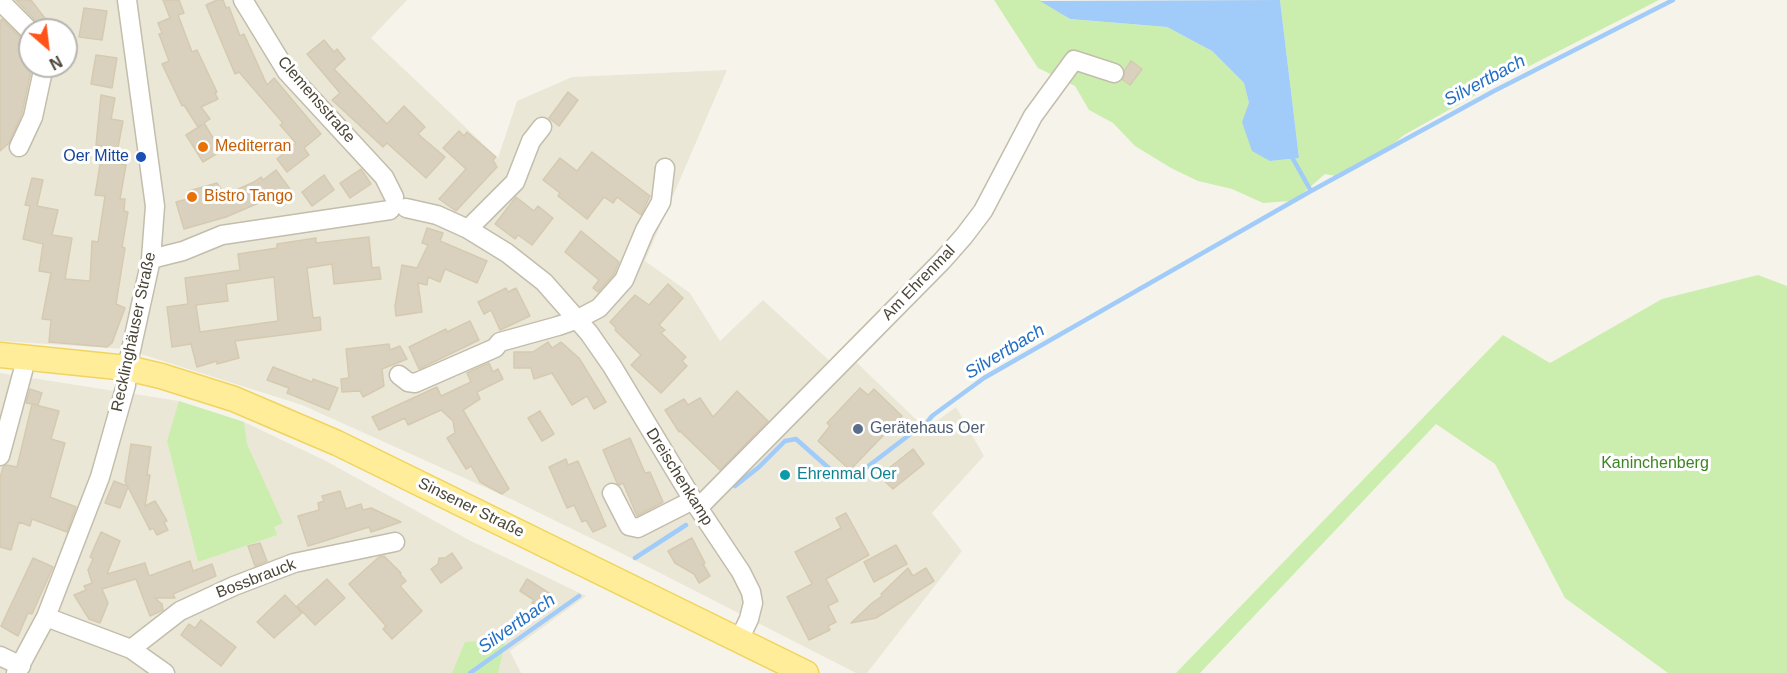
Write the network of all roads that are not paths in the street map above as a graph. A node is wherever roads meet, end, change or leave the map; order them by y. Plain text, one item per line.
1 (127, 0) edge
2 (243, 0) edge
3 (0, 1) edge
4 (18, 20) edge
5 (1114, 73) dead end
6 (41, 78) edge
7 (542, 127) dead end
8 (19, 147) dead end
9 (665, 168) dead end
10 (396, 205) junction
11 (468, 229) junction
12 (151, 259) junction
13 (578, 319) junction
14 (0, 355) edge
15 (127, 368) junction
16 (23, 371) dead end
17 (399, 375) dead end
18 (1, 454) edge
19 (612, 493) dead end
20 (696, 504) junction
21 (395, 542) dead end
22 (46, 617) junction
23 (739, 640) junction
24 (131, 649) junction
25 (0, 656) edge
26 (19, 669) edge
27 (165, 673) edge
28 (806, 673) edge

1 - 12 street, Recklinghäuser Straße
2 - 10 street, Clemensstraße
3 - 4 street
5 - 20 street, Am Ehrenmal
6 - 8 street
7 - 11 street
9 - 13 street
10 - 11 street, Dreischenkamp
10 - 12 street, Dreischenkamp
11 - 13 street, Dreischenkamp
12 - 15 street, Recklinghäuser Straße
13 - 17 street
13 - 20 street, Dreischenkamp
14 - 15 main road, Sinsener Straße
15 - 22 street, Recklinghäuser Straße
15 - 23 main road, Sinsener Straße
16 - 18 street
19 - 20 street
20 - 23 street, Dreischenkamp
21 - 24 street, Bossbrauck
22 - 24 street
22 - 26 street, Recklinghäuser Straße
23 - 28 main road, Sinsener Straße
24 - 27 street
25 - 26 street

